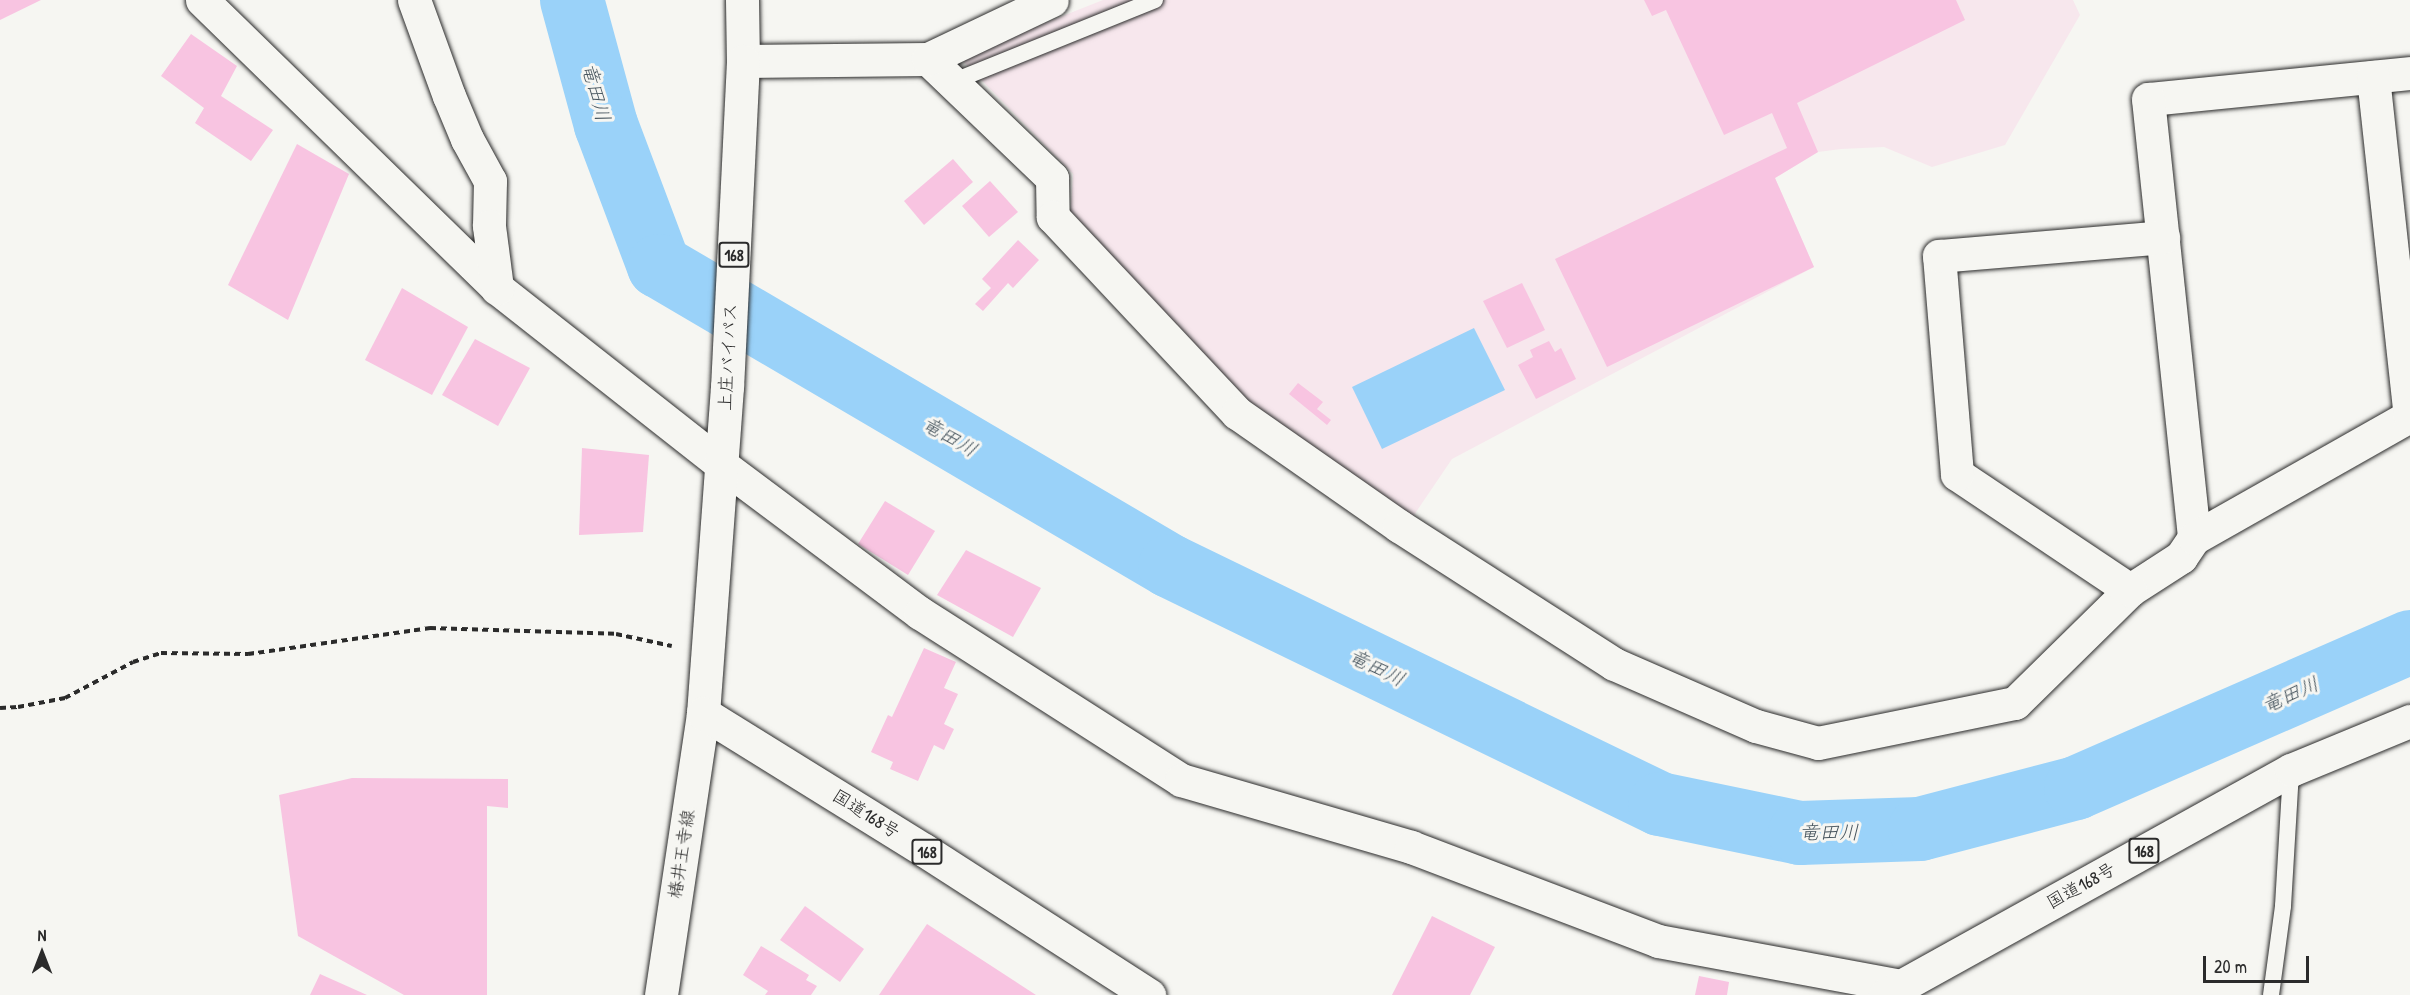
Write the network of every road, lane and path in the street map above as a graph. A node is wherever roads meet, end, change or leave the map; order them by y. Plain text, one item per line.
1 (202, 0) edge
2 (414, 0) edge
3 (742, 0) edge
4 (1052, 0) edge
5 (1155, 0) edge
6 (928, 58) junction
7 (742, 61) junction
8 (2410, 73) edge
9 (2373, 77) junction
10 (952, 82) junction
11 (2163, 237) junction
12 (497, 288) junction
13 (2403, 295) edge
14 (2410, 416) edge
15 (722, 465) junction
16 (2194, 538) junction
17 (2130, 590) junction
18 (708, 654) junction
19 (0, 708) edge
20 (704, 713) junction
21 (2410, 721) edge
22 (2291, 770) junction
23 (1896, 992) edge
24 (661, 995) edge
25 (1149, 995) edge
26 (2271, 995) edge

1 - 12 main road
2 - 12 main road
3 - 7 main road, 上庄バイパス / 168
4 - 6 main road
5 - 10 lane
6 - 7 main road
6 - 10 main road
7 - 15 main road, 上庄バイパス / 168
8 - 9 main road
9 - 11 main road
9 - 13 main road
10 - 17 main road
11 - 16 main road
11 - 17 main road
12 - 15 main road
13 - 14 main road
14 - 16 main road
15 - 18 main road, 上庄バイパス / 168
15 - 23 main road
16 - 17 main road
18 - 19 path
18 - 20 main road, 上庄バイパス / 168
20 - 24 main road, 椿井王寺線
20 - 25 main road, 国道168号 / 168
21 - 22 main road, 国道168号 / 168
22 - 23 main road, 国道168号 / 168
22 - 26 lane

